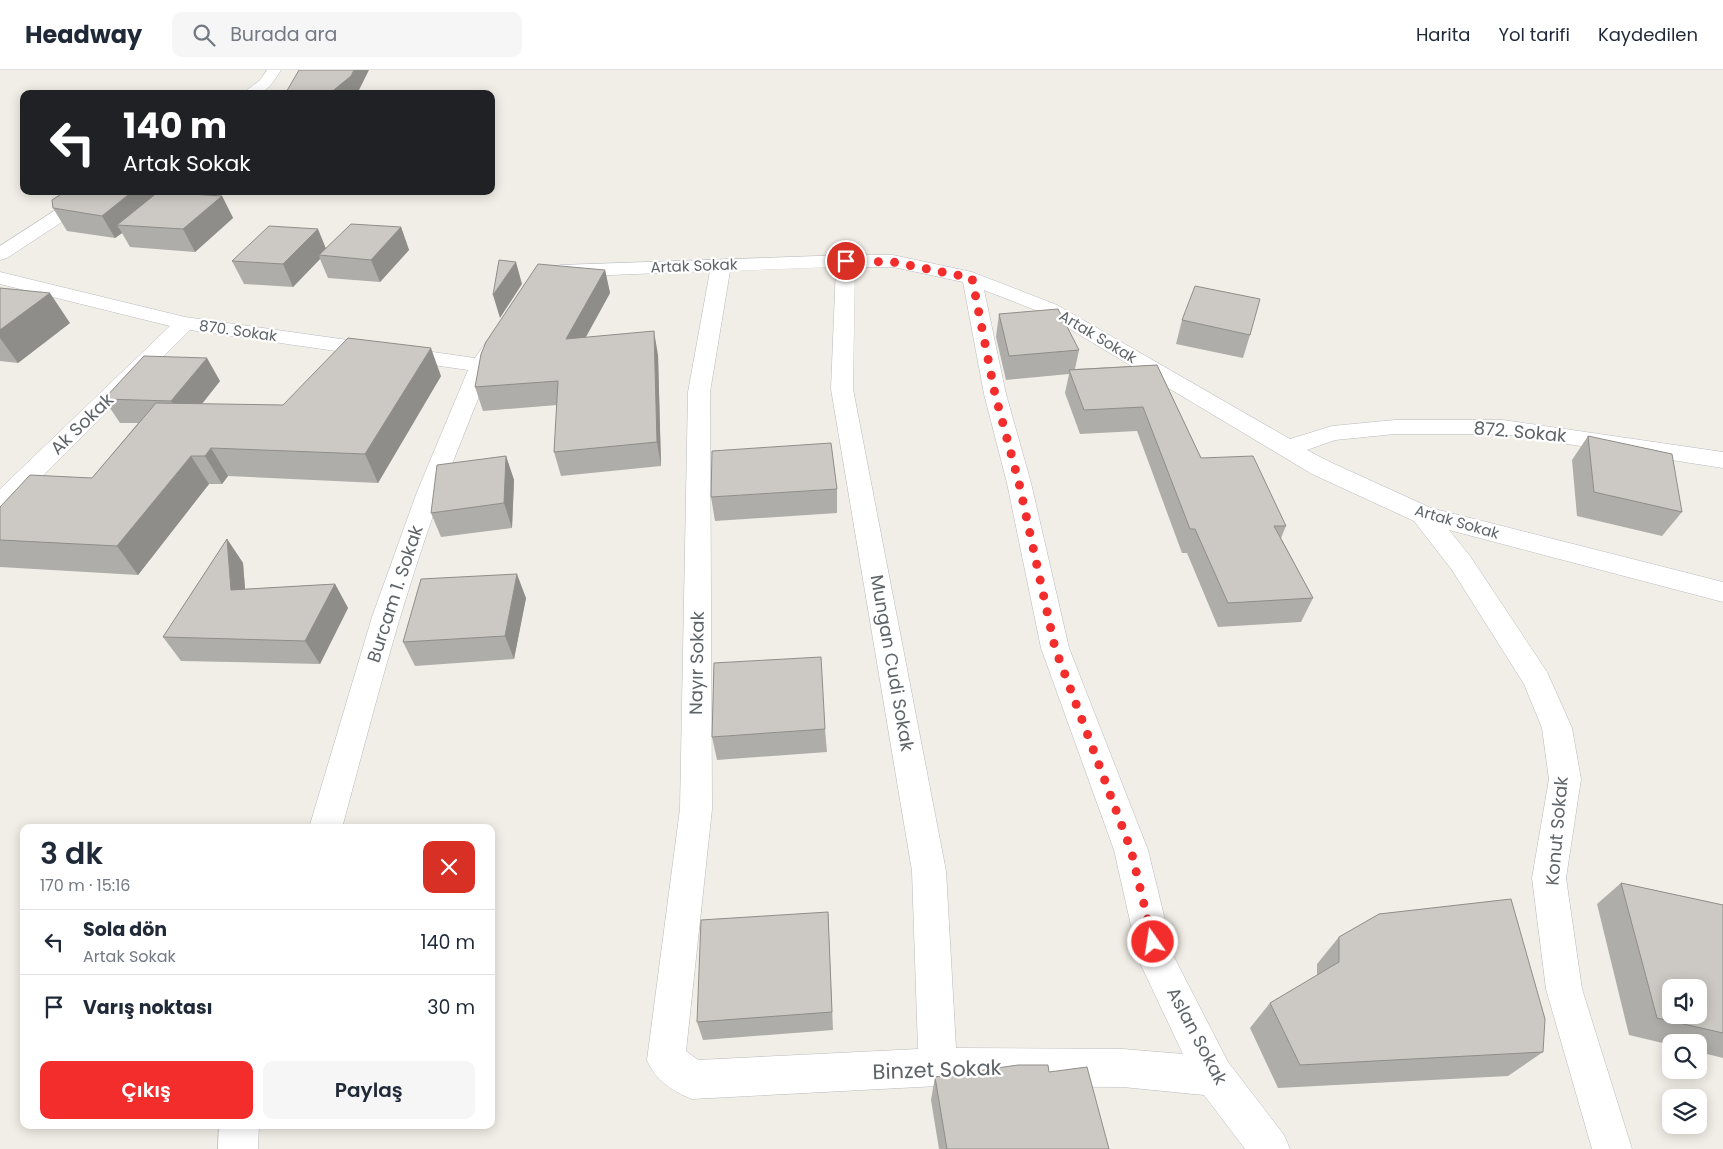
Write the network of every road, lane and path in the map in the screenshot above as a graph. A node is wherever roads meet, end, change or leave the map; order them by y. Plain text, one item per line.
1 (274, 70) edge
2 (255, 90) edge
3 (91, 195) edge
4 (0, 254) edge
5 (846, 261) junction
6 (721, 265) junction
7 (0, 278) edge
8 (543, 278) edge
9 (972, 278) junction
10 (185, 323) junction
11 (506, 327) edge
12 (480, 365) junction
13 (1288, 448) junction
14 (1723, 460) edge
15 (0, 504) edge
16 (1423, 515) junction
17 (1723, 592) edge
18 (325, 824) edge
19 (666, 1060) joint
20 (938, 1067) junction
21 (1214, 1076) junction
22 (239, 1129) edge
23 (238, 1149) edge
24 (1270, 1149) edge
25 (1612, 1149) edge

1 - 2 street
3 - 4 street
5 - 6 street, Artak Sokak
5 - 9 street, Artak Sokak
5 - 20 street, Mungan Cudi Sokak
6 - 8 street, Artak Sokak
6 - 19 street, Nayır Sokak
7 - 10 street, 870. Sokak
9 - 13 street, Artak Sokak
9 - 21 street, Aslan Sokak
10 - 12 street, 870. Sokak
10 - 15 street, Ak Sokak
11 - 12 street
12 - 18 street, Burcam 1. Sokak
13 - 14 street, 872. Sokak
13 - 16 street, Artak Sokak
16 - 17 street, Artak Sokak
16 - 25 street, Konut Sokak
19 - 20 street, Binzet Sokak
20 - 21 street, Binzet Sokak
21 - 24 street, Aslan Sokak
22 - 23 street

